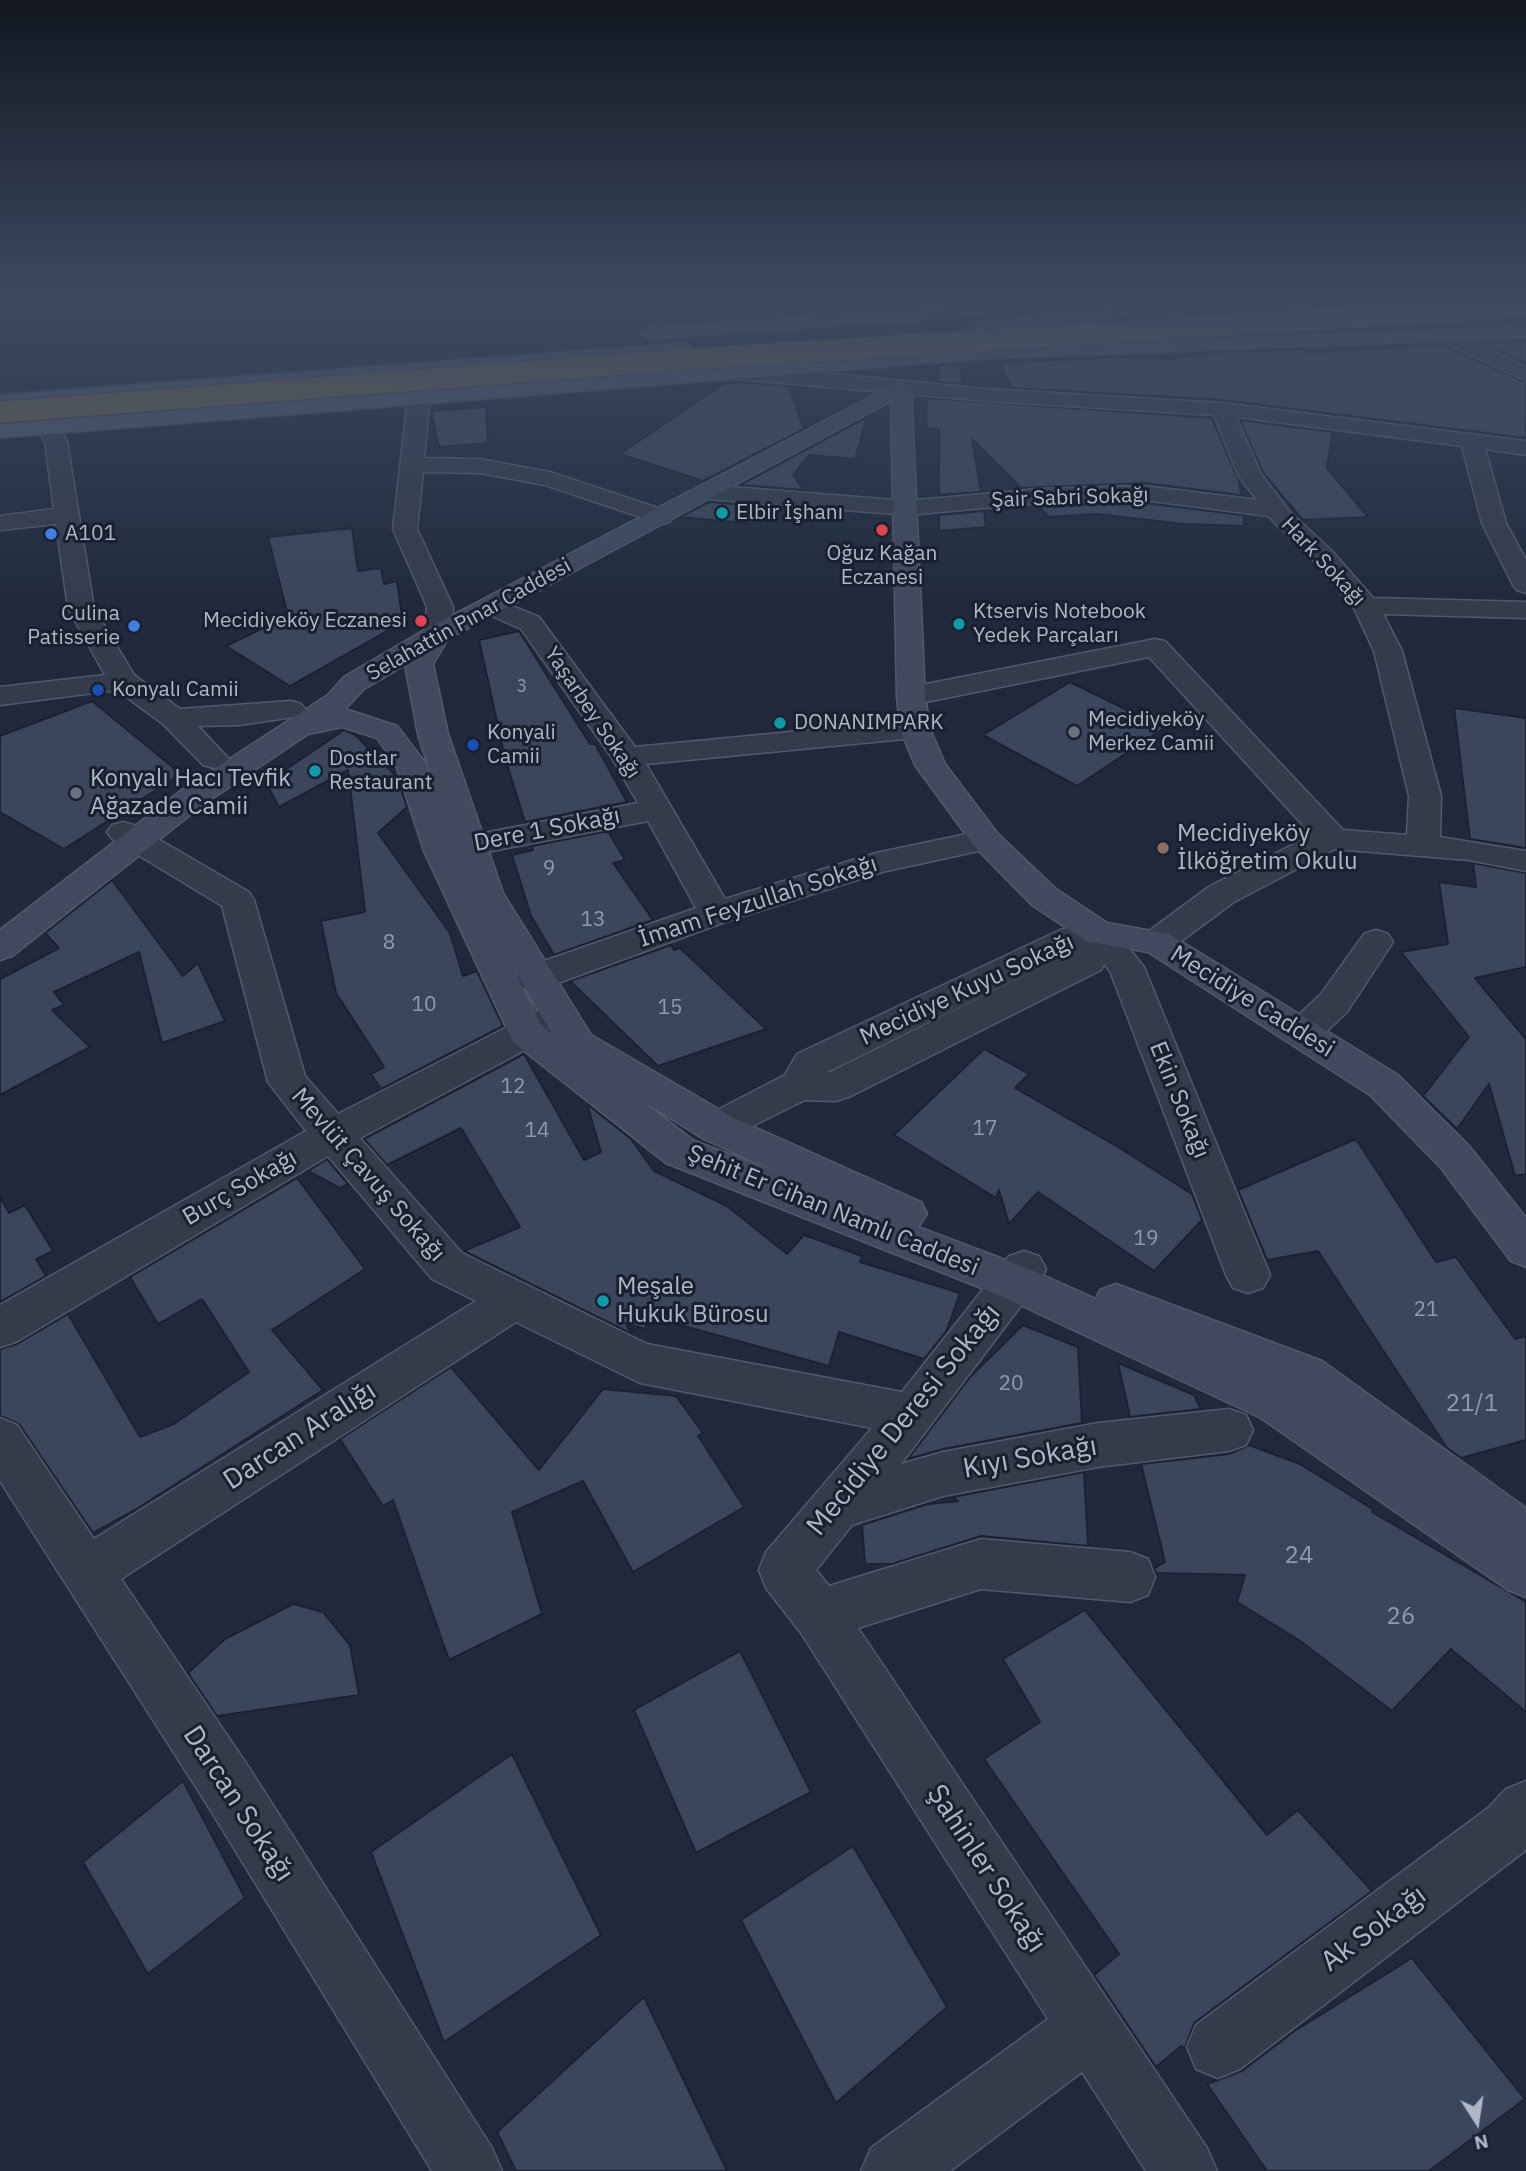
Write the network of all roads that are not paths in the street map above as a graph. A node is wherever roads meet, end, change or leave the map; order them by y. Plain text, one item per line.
1 (113, 403) edge
2 (341, 403) edge
3 (418, 403) edge
4 (871, 403) edge
5 (902, 403) edge
6 (1139, 403) edge
7 (1222, 409) junction
8 (0, 412) edge
9 (48, 427) junction
10 (0, 431) edge
11 (1471, 440) junction
12 (1526, 448) edge
13 (412, 465) junction
14 (707, 492) junction
15 (907, 508) junction
16 (1275, 510) junction
17 (67, 515) junction
18 (661, 517) junction
19 (0, 523) edge
20 (1526, 584) edge
21 (492, 606) junction
22 (1366, 606) junction
23 (1526, 610) edge
24 (438, 634) junction
25 (123, 681) junction
26 (911, 695) junction
27 (0, 696) edge
28 (338, 701) junction
29 (173, 718) junction
30 (293, 719) junction
31 (915, 729) junction
32 (433, 734) junction
33 (627, 757) junction
34 (214, 760) junction
35 (654, 810) junction
36 (1334, 839) junction
37 (986, 840) junction
38 (139, 841) junction
39 (1423, 847) junction
40 (454, 848) junction
41 (1526, 861) edge
42 (60, 890) junction
43 (716, 913) junction
44 (0, 924) edge
45 (1098, 933) junction
46 (1157, 942) junction
47 (1376, 942) dead end
48 (0, 948) edge
49 (534, 978) junction
50 (542, 1025) junction
51 (1302, 1033) junction
52 (718, 1128) junction
53 (332, 1135) junction
54 (1526, 1249) edge
55 (1019, 1275) junction
56 (1248, 1275) dead end
57 (514, 1300) junction
58 (0, 1328) edge
59 (912, 1415) junction
60 (1229, 1430) dead end
61 (0, 1440) edge
62 (836, 1507) junction
63 (1526, 1538) edge
64 (784, 1570) joint
65 (87, 1572) junction
66 (1526, 1572) edge
67 (1130, 1577) dead end
68 (819, 1615) junction
69 (1526, 1809) edge
70 (1089, 2027) junction
71 (1218, 2046) dead end
72 (468, 2171) edge
73 (894, 2171) edge
74 (1184, 2171) edge

1 - 8 highway, bridge
2 - 9 main road
3 - 13 street
4 - 14 street, Selahattin Pınar Caddesi
5 - 15 street, Mecidiye Caddesi
6 - 7 street
7 - 11 street
7 - 16 street, Hark Sokağı
9 - 10 main road
9 - 17 street
11 - 12 street
11 - 20 street
13 - 18 street
13 - 24 street
14 - 15 street, Şair Sabri Sokağı
14 - 18 street, Selahattin Pınar Caddesi
15 - 16 street, Şair Sabri Sokağı
15 - 26 street, Mecidiye Caddesi
16 - 22 street, Hark Sokağı
17 - 19 street
17 - 25 street
18 - 21 street, Selahattin Pınar Caddesi
21 - 24 street, Selahattin Pınar Caddesi
21 - 33 street, Yaşarbey Sokağı
22 - 23 street
22 - 39 street, Hark Sokağı
24 - 28 street, Selahattin Pınar Caddesi
24 - 32 street, Şehit Er Cihan Namlı Caddesi
25 - 27 street
25 - 29 street
26 - 31 street, Mecidiye Caddesi
26 - 36 street
28 - 30 street, Selahattin Pınar Caddesi
28 - 32 street
29 - 30 street
29 - 34 street
30 - 34 street, Selahattin Pınar Caddesi
30 - 38 street, Selahattin Pınar Caddesi
30 - 40 street, Şehit Er Cihan Namlı Caddesi
31 - 33 street
31 - 37 street, Mecidiye Caddesi
32 - 40 street, Şehit Er Cihan Namlı Caddesi
33 - 35 street, Yaşarbey Sokağı
34 - 38 street, Selahattin Pınar Caddesi
35 - 40 street, Dere 1 Sokağı
35 - 43 street, Yaşarbey Sokağı
36 - 39 street
36 - 46 street
37 - 43 street, İmam Feyzullah Sokağı
37 - 45 street, Mecidiye Caddesi
38 - 42 street, Selahattin Pınar Caddesi
38 - 53 street, Mevlüt Çavuş Sokağı
39 - 41 street
40 - 49 street, Şehit Er Cihan Namlı Caddesi
40 - 50 street, Şehit Er Cihan Namlı Caddesi
42 - 44 street, Selahattin Pınar Caddesi
42 - 48 street, Selahattin Pınar Caddesi
43 - 49 street, İmam Feyzullah Sokağı
45 - 46 street, Mecidiye Caddesi
45 - 52 street, Mecidiye Kuyu Sokağı
45 - 56 street, Ekin Sokağı
46 - 51 street, Mecidiye Caddesi
47 - 51 street
49 - 50 street, Şehit Er Cihan Namlı Caddesi
50 - 52 street, Şehit Er Cihan Namlı Caddesi
50 - 53 street, Burç Sokağı
50 - 55 street, Şehit Er Cihan Namlı Caddesi
51 - 54 street, Mecidiye Caddesi
52 - 55 street, Şehit Er Cihan Namlı Caddesi
53 - 57 street, Mevlüt Çavuş Sokağı
53 - 58 street, Burç Sokağı
55 - 59 street, Mecidiye Deresi Sokağı
55 - 63 street, Şehit Er Cihan Namlı Caddesi
55 - 66 street, Şehit Er Cihan Namlı Caddesi
57 - 59 street, Mevlüt Çavuş Sokağı
57 - 65 street, Darcan Aralığı
59 - 62 street, Mecidiye Deresi Sokağı
60 - 62 street, Kıyı Sokağı
61 - 65 street, Darcan Sokağı
62 - 64 street, Mecidiye Deresi Sokağı
64 - 68 street, Şahinler Sokağı
65 - 72 street, Darcan Sokağı
67 - 68 street
68 - 70 street, Şahinler Sokağı
69 - 71 street, Ak Sokağı
70 - 73 street
70 - 74 street, Şahinler Sokağı

